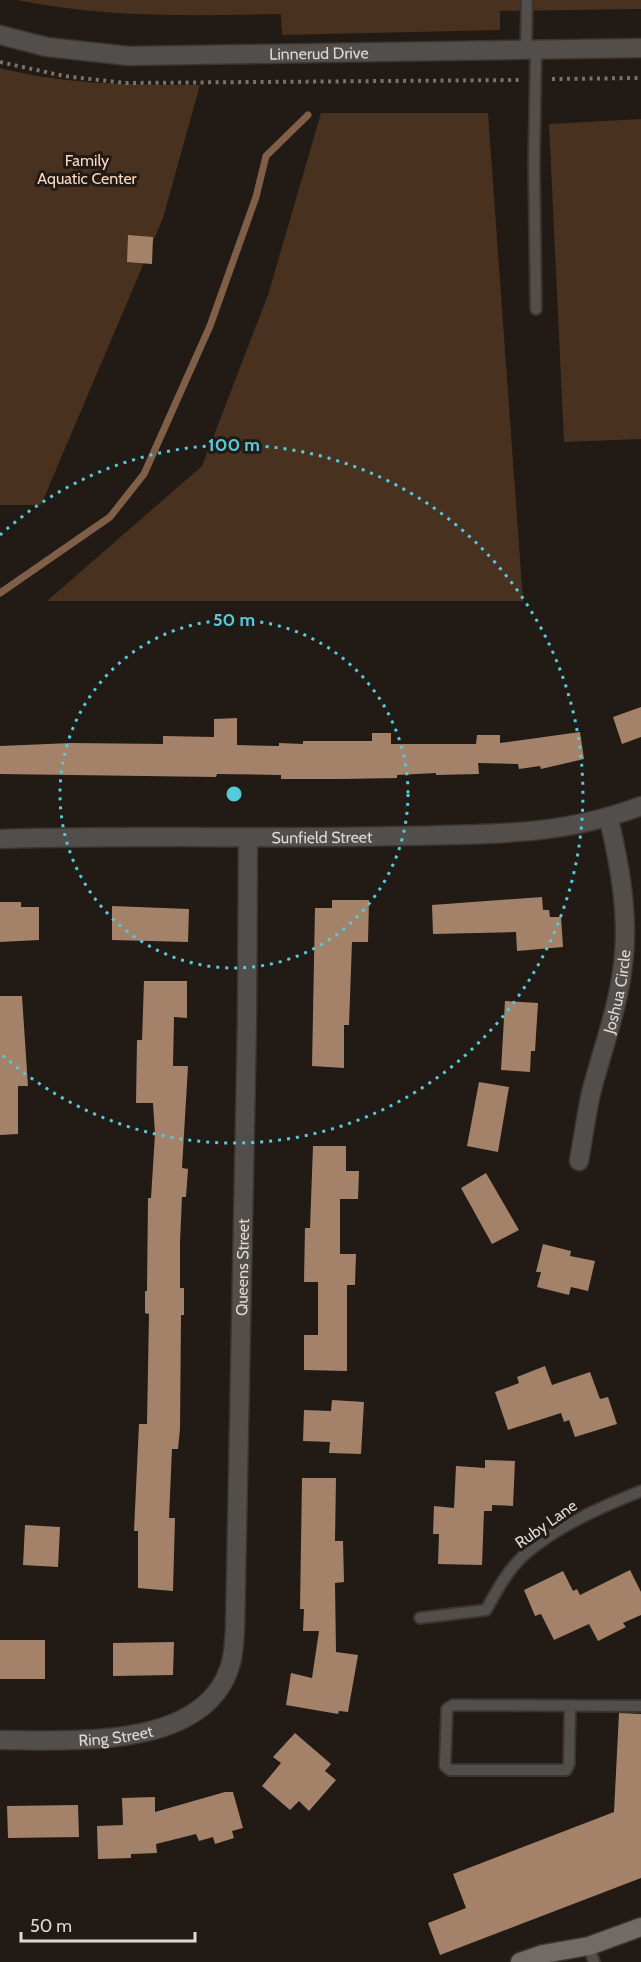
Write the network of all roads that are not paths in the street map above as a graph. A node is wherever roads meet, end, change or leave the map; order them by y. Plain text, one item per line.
1 (527, 0) edge
2 (0, 35) edge
3 (641, 48) edge
4 (531, 50) junction
5 (536, 309) dead end
6 (641, 807) edge
7 (609, 819) junction
8 (248, 837) junction
9 (0, 839) edge
10 (579, 1161) dead end
11 (641, 1491) edge
12 (420, 1618) dead end
13 (216, 1691) joint
14 (570, 1706) junction
15 (641, 1706) edge
16 (0, 1740) edge
17 (641, 1927) edge
18 (592, 1954) edge
19 (520, 1962) edge
20 (573, 1962) edge

1 - 4 lane
2 - 4 street, Linnerud Drive
3 - 4 street, Linnerud Drive
4 - 5 lane
6 - 7 street, Sunfield Street
7 - 8 street, Sunfield Street
7 - 10 street, Joshua Circle
8 - 9 street, Sunfield Street
8 - 13 street, Queens Street
11 - 12 lane, Ruby Lane
13 - 16 street, Ring Street
14 - 14 lane
14 - 15 lane
17 - 18 main road
18 - 19 main road
18 - 20 main road

